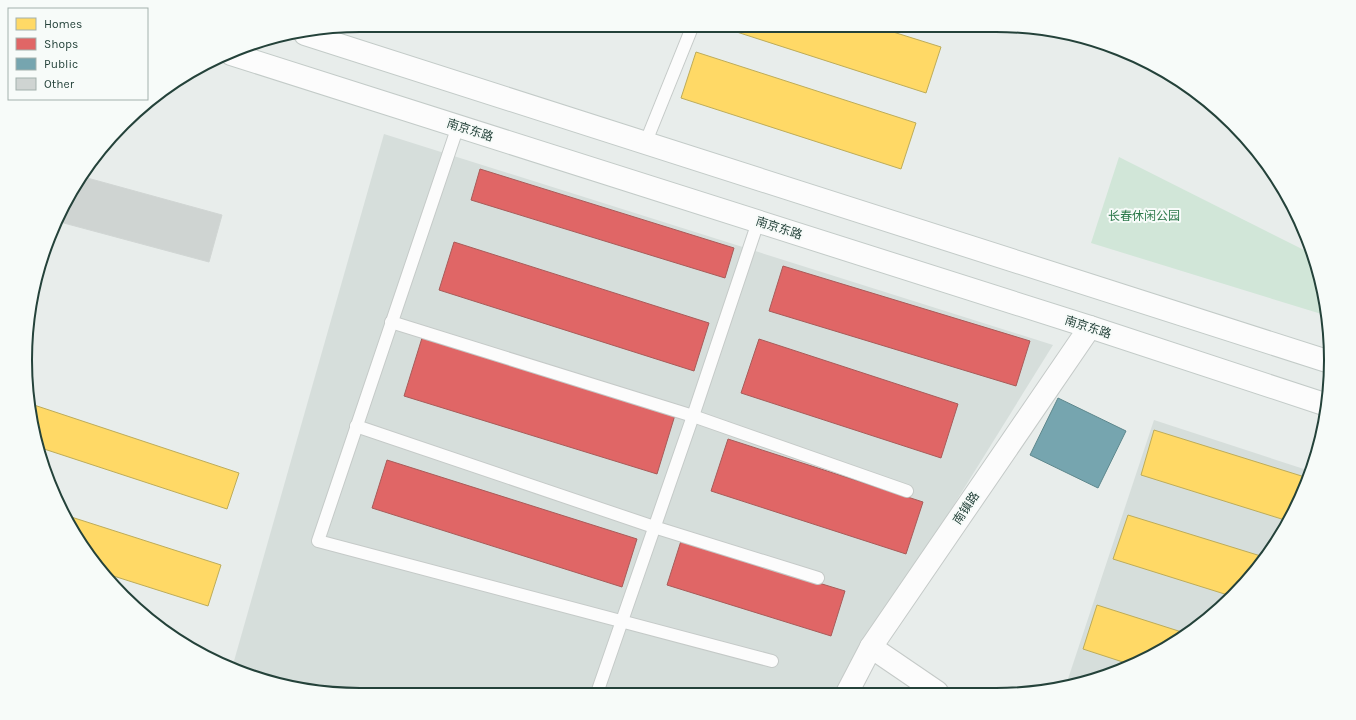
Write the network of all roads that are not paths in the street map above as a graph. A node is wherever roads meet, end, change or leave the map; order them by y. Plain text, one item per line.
1 (690, 32) edge
2 (311, 36) edge
3 (237, 56) edge
4 (458, 126) junction
5 (645, 144) junction
6 (758, 222) junction
7 (391, 322) junction
8 (1090, 327) junction
9 (1324, 360) edge
10 (1321, 403) edge
11 (693, 416) junction
12 (356, 426) junction
13 (907, 491) dead end
14 (654, 527) junction
15 (818, 578) dead end
16 (622, 621) junction
17 (871, 647) junction
18 (772, 661) dead end
19 (599, 688) edge
20 (850, 688) edge
21 (930, 688) edge

1 - 5 lane
2 - 5 main road
3 - 4 main road, 南京东路
4 - 6 main road, 南京东路
4 - 7 lane
5 - 9 main road
6 - 8 main road, 南京东路
6 - 11 lane
7 - 11 lane
7 - 12 lane
8 - 10 main road, 南京东路
8 - 17 main road, 南镇路
11 - 13 lane
11 - 14 lane
12 - 14 lane
12 - 16 lane
14 - 15 lane
14 - 16 lane
16 - 18 lane
16 - 19 lane
17 - 20 main road, 南镇路
17 - 21 main road

